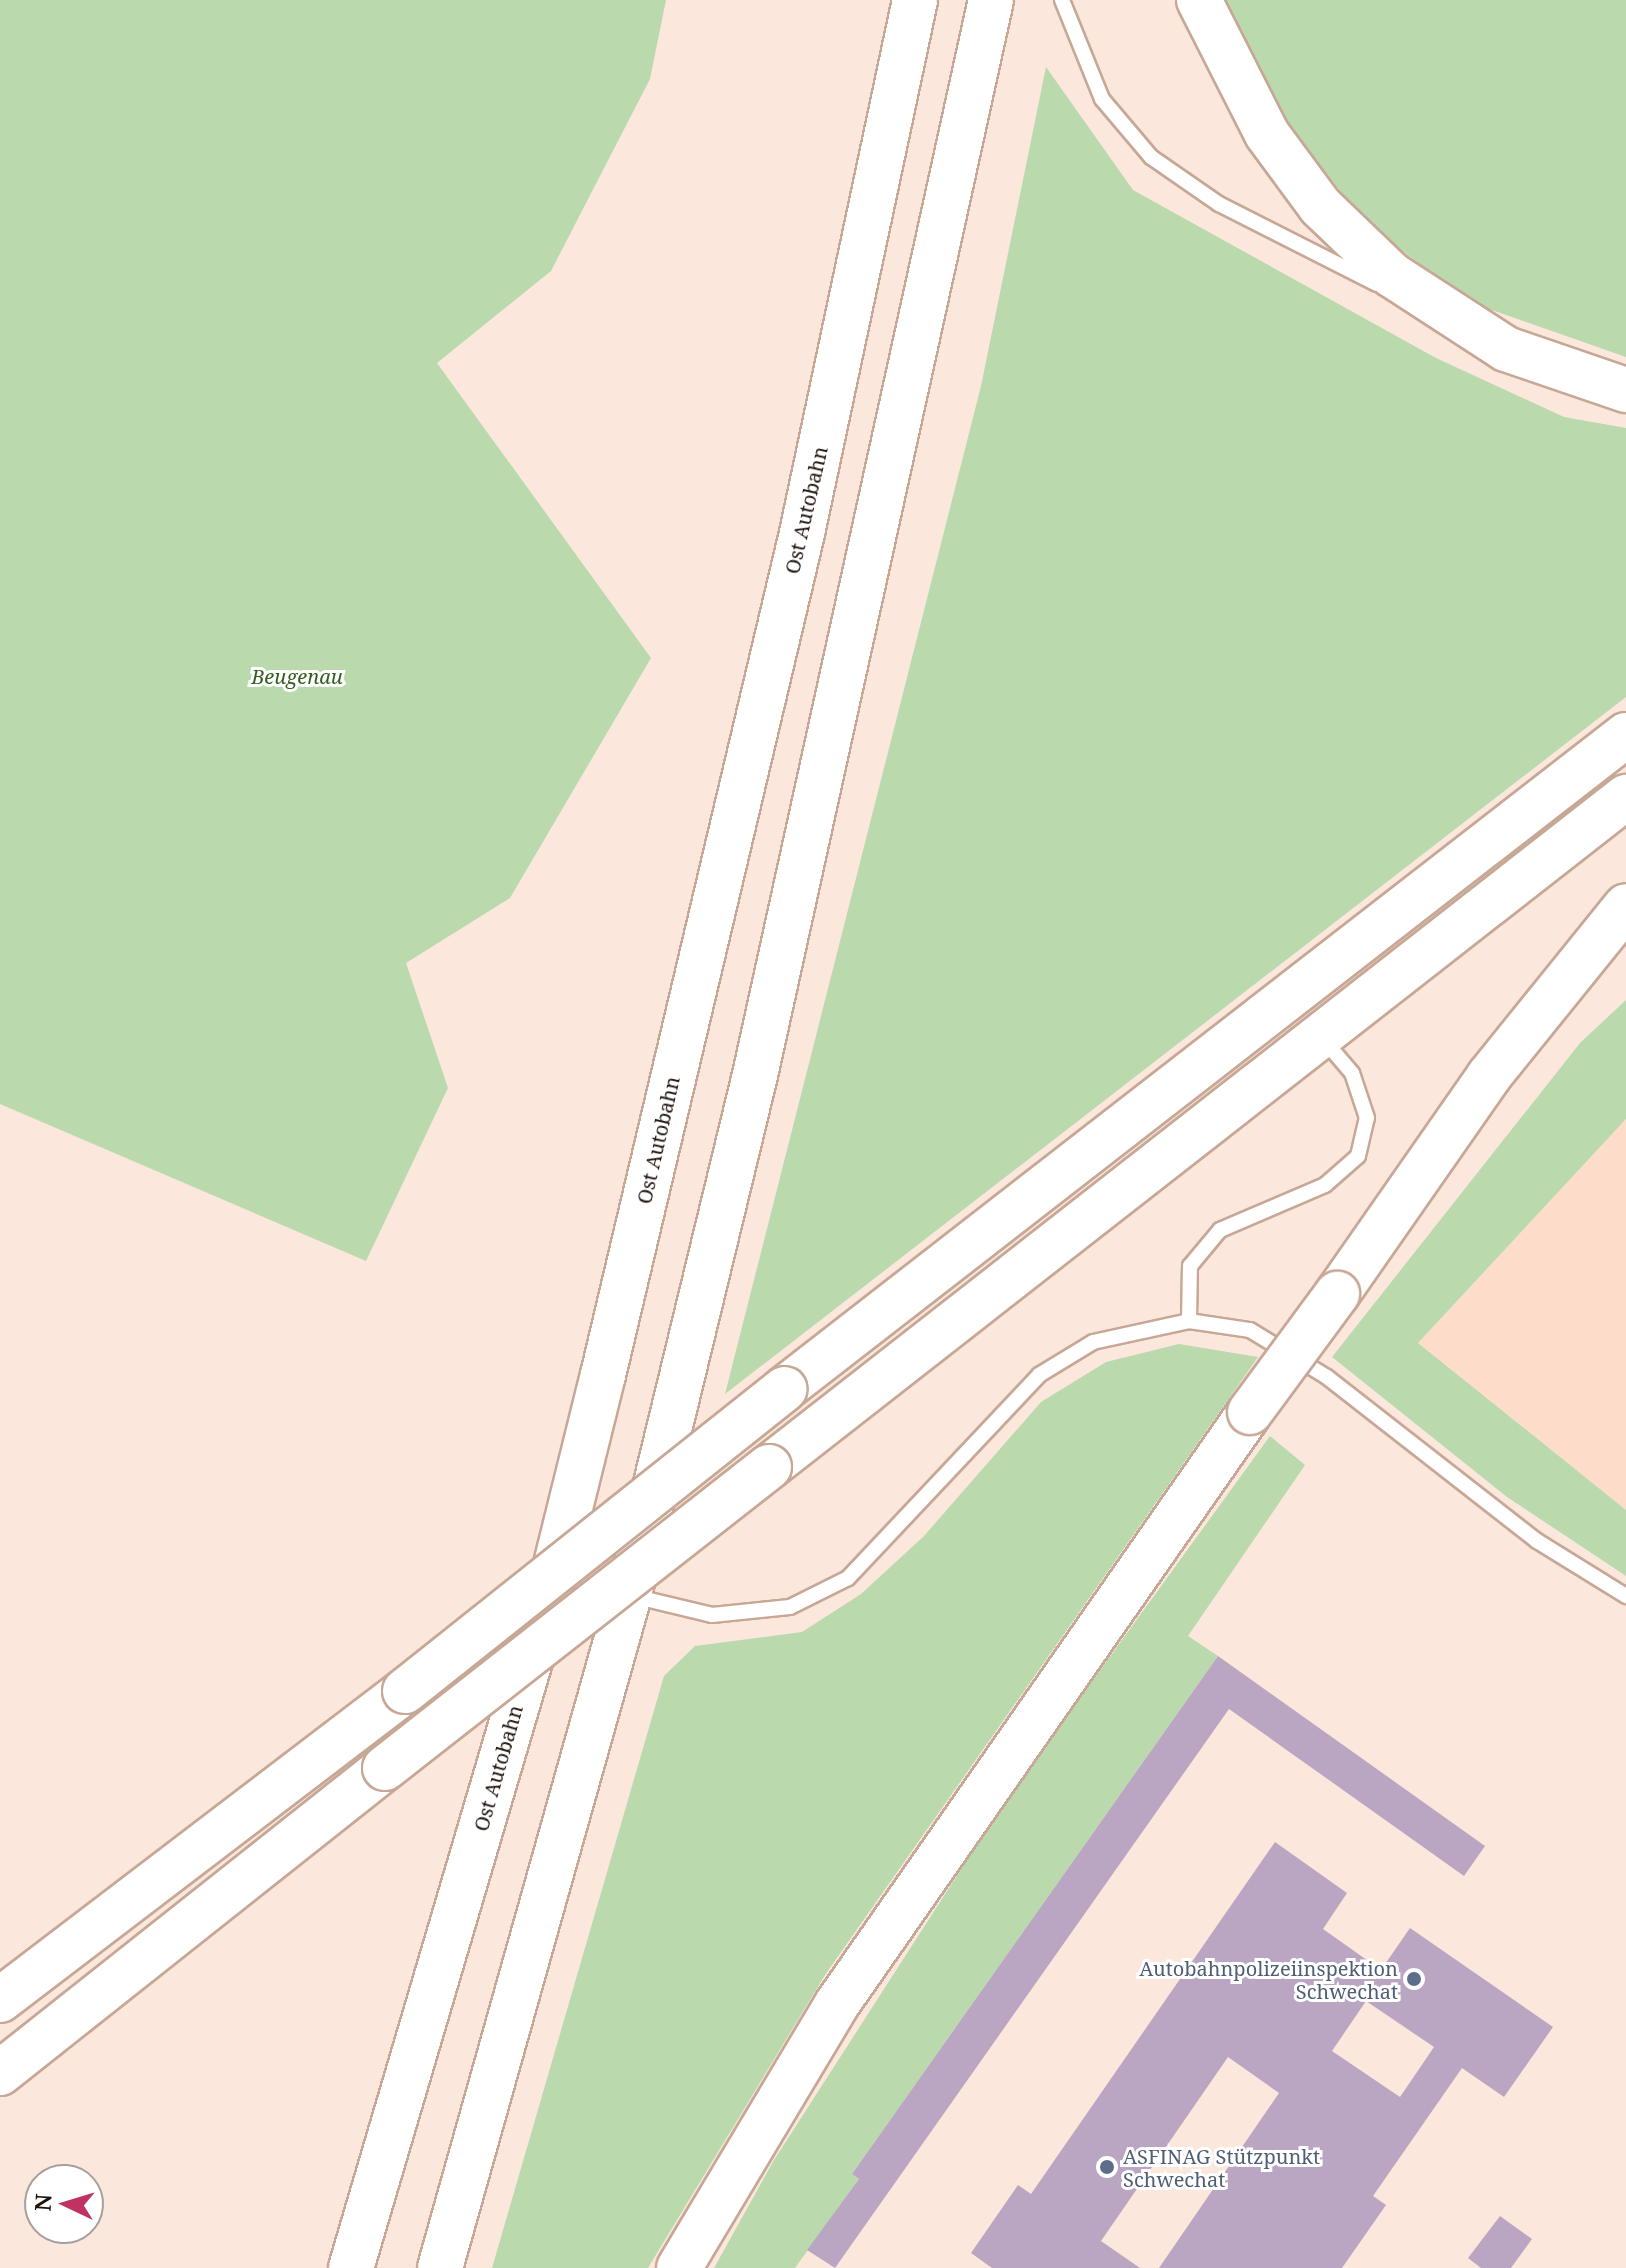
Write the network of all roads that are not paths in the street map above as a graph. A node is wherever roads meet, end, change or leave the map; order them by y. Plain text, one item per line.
1 (915, 0) edge
2 (991, 0) edge
3 (1062, 0) edge
4 (1199, 0) edge
5 (1506, 349) junction
6 (1626, 390) edge
7 (1626, 735) edge
8 (1626, 797) edge
9 (1626, 906) edge
10 (1626, 928) edge
11 (1586, 951) junction
12 (1322, 1037) junction
13 (1189, 1321) junction
14 (629, 1595) junction
15 (1626, 1596) edge
16 (0, 2000) edge
17 (0, 2073) edge
18 (351, 2268) edge
19 (440, 2268) edge
20 (679, 2268) edge

1 - 18 highway, Ost Autobahn
2 - 14 highway
3 - 5 lane
4 - 5 highway
5 - 6 highway
7 - 16 highway, bridge
8 - 12 highway
9 - 11 highway
10 - 11 highway
11 - 20 highway, bridge
12 - 13 lane
12 - 17 highway, bridge
13 - 14 lane
13 - 15 lane
14 - 19 highway

